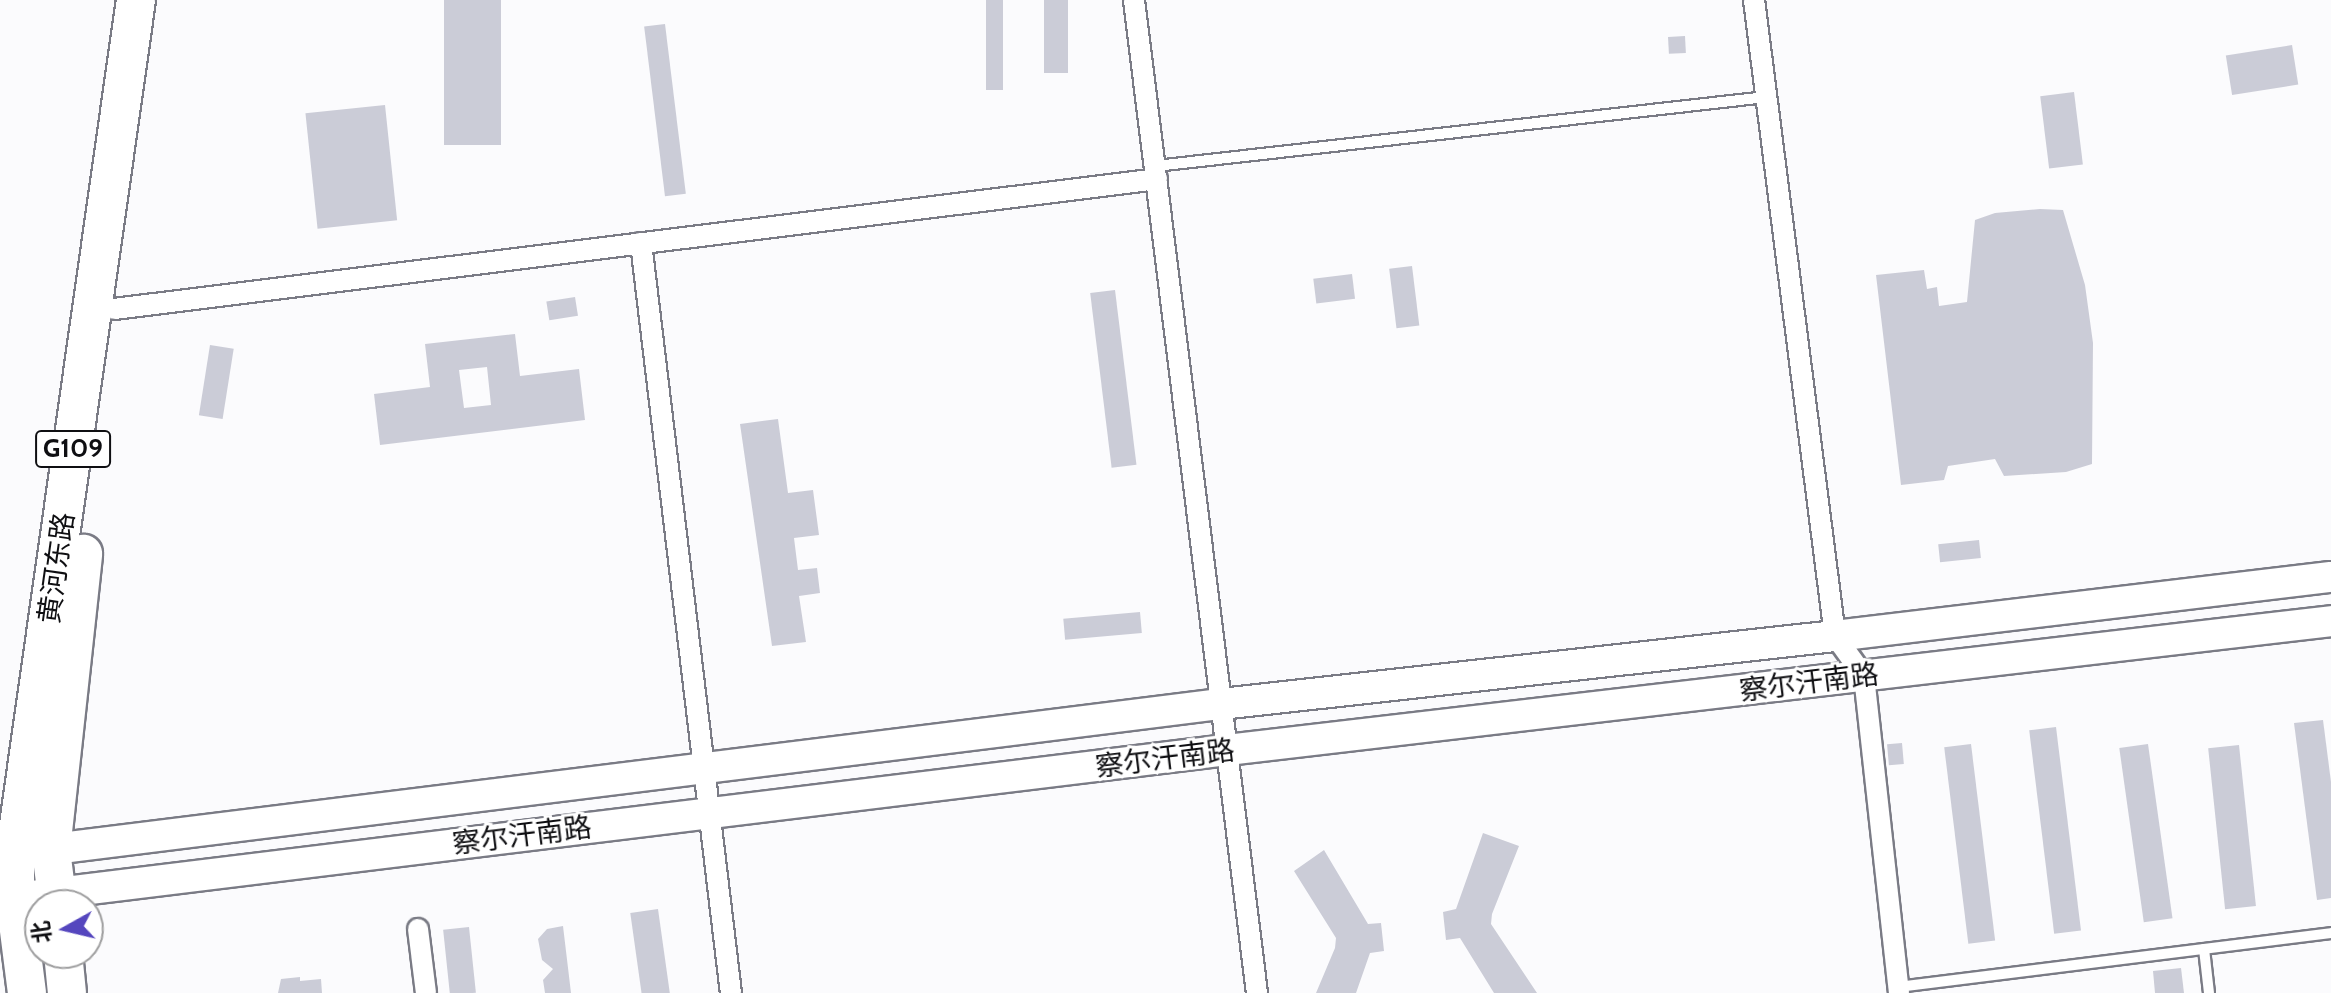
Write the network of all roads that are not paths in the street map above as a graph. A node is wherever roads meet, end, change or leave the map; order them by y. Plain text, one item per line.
1 (136, 0) edge
2 (158, 0) edge
3 (1134, 0) edge
4 (1754, 0) edge
5 (1766, 97) junction
6 (1156, 172) junction
7 (641, 243) junction
8 (114, 309) junction
9 (2331, 577) edge
10 (2331, 621) edge
11 (1835, 636) junction
12 (1864, 676) junction
13 (1221, 704) junction
14 (1227, 750) junction
15 (703, 766) junction
16 (709, 813) junction
17 (183, 835) junction
18 (22, 853) edge
19 (187, 876) junction
20 (50, 889) edge
21 (104, 891) edge
22 (7, 900) edge
23 (418, 929) dead end
24 (2331, 933) edge
25 (2204, 949) junction
26 (65, 969) edge
27 (1898, 990) edge
28 (27, 993) edge
29 (67, 993) edge
30 (426, 993) edge
31 (731, 993) edge
32 (1257, 993) edge
33 (2209, 993) edge

1 - 18 highway, 黄河东路 / G109
2 - 8 highway, 黄河东路 / G109
3 - 6 street
4 - 5 street
5 - 6 lane
5 - 11 street
6 - 7 street
6 - 13 street
7 - 8 street
7 - 15 street
8 - 18 highway, 黄河东路 / G109
9 - 11 main road, 察尔汗南路
10 - 12 main road, 察尔汗南路
11 - 12 street
11 - 13 main road, 察尔汗南路
12 - 14 main road, 察尔汗南路
12 - 27 street
13 - 14 street
13 - 15 main road, 察尔汗南路
14 - 16 main road, 察尔汗南路
14 - 32 street
15 - 16 street
15 - 17 main road, 察尔汗南路
16 - 19 main road, 察尔汗南路
16 - 31 street
17 - 18 main road, 察尔汗南路
17 - 19 main road
18 - 20 highway, 黄河东路 / G109
18 - 22 highway, 黄河东路 / G109
19 - 21 main road, 察尔汗南路
22 - 28 highway, G109
23 - 30 street
24 - 25 lane
25 - 27 lane
25 - 33 lane
26 - 29 highway

